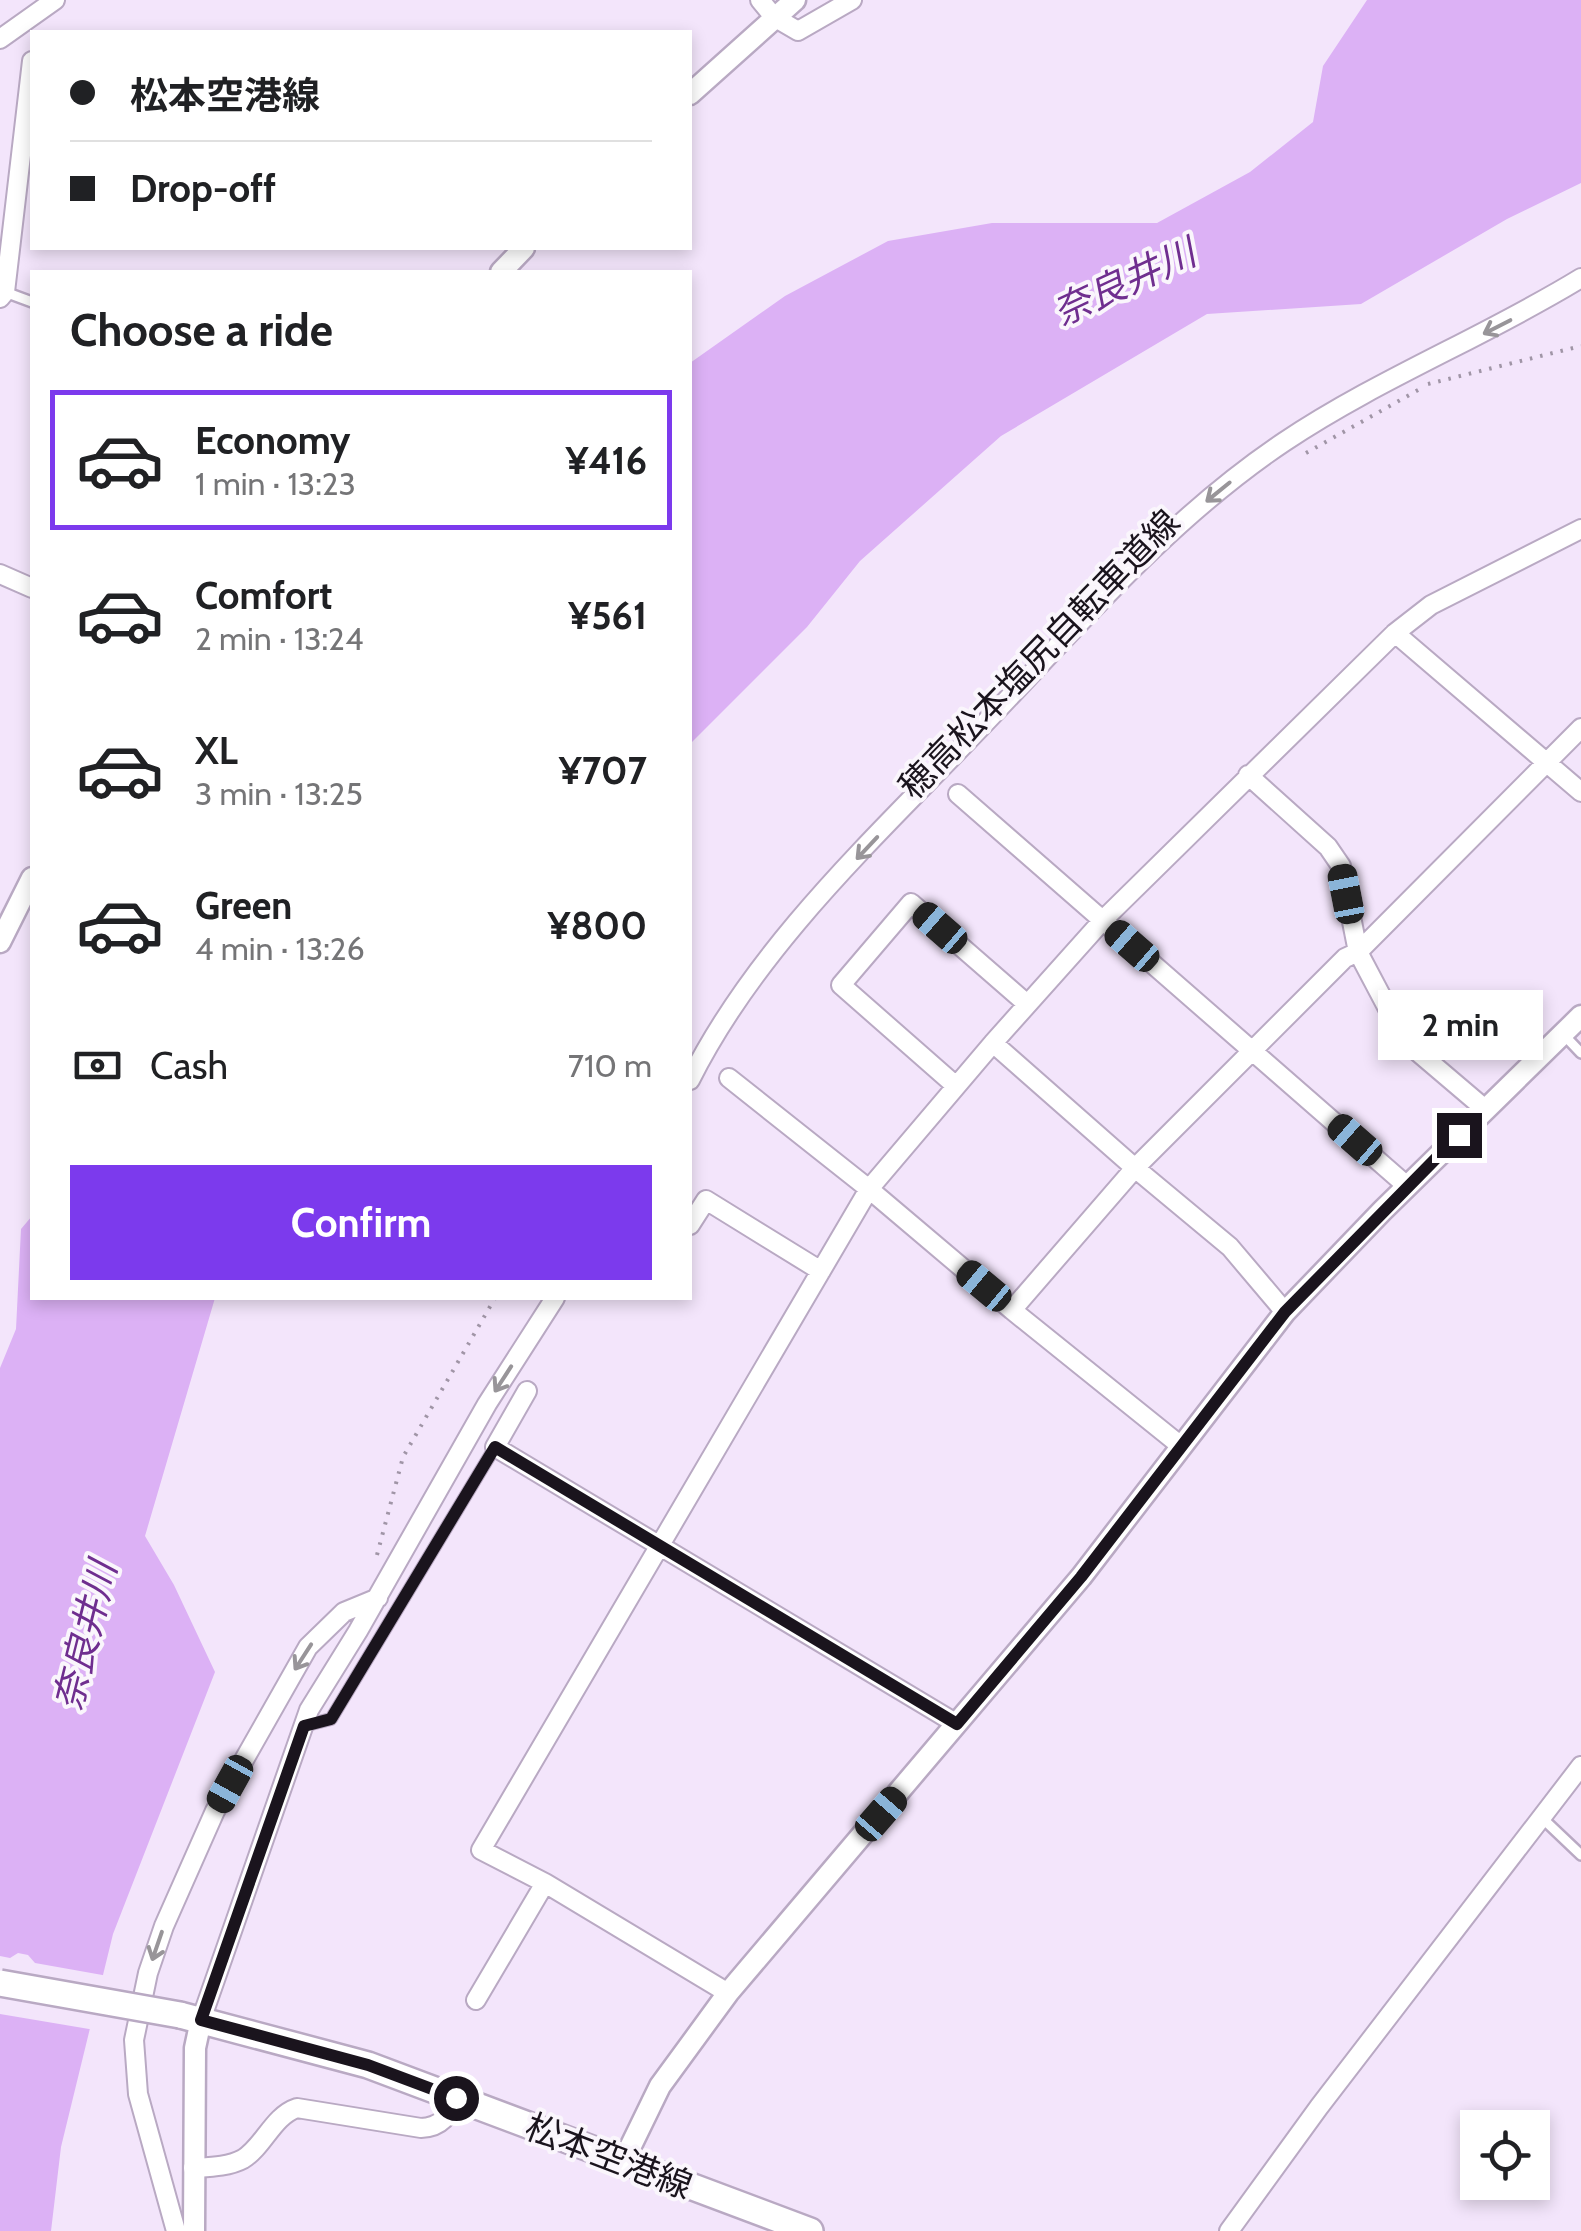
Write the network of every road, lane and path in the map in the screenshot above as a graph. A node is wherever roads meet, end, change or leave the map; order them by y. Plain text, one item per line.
1 (55, 0) edge
2 (760, 0) edge
3 (796, 0) edge
4 (852, 0) edge
5 (38, 11) junction
6 (774, 17) junction
7 (36, 30) edge
8 (0, 39) edge
9 (30, 77) edge
10 (692, 92) edge
11 (522, 250) edge
12 (504, 270) edge
13 (1581, 278) edge
14 (2, 295) edge
15 (30, 302) edge
16 (1581, 346) edge
17 (1294, 460) dead end
18 (1581, 529) edge
19 (0, 574) edge
20 (30, 587) edge
21 (1395, 633) junction
22 (1581, 728) edge
23 (1547, 762) junction
24 (1248, 775) junction
25 (1581, 792) edge
26 (958, 794) dead end
27 (30, 882) edge
28 (1103, 920) junction
29 (0, 942) edge
30 (1358, 952) junction
31 (1027, 1004) junction
32 (1581, 1016) edge
33 (1563, 1034) junction
34 (993, 1042) junction
35 (1251, 1050) junction
36 (1581, 1053) edge
37 (692, 1076) edge
38 (729, 1078) dead end
39 (956, 1086) junction
40 (1486, 1109) junction
41 (1134, 1168) junction
42 (1407, 1186) junction
43 (869, 1190) junction
44 (692, 1221) edge
45 (821, 1271) junction
46 (494, 1300) edge
47 (555, 1300) edge
48 (1012, 1310) junction
49 (1285, 1312) junction
50 (527, 1391) dead end
51 (1181, 1446) junction
52 (495, 1447) junction
53 (658, 1544) junction
54 (376, 1560) dead end
55 (378, 1598) junction
56 (957, 1724) junction
57 (304, 1726) junction
58 (1581, 1766) edge
59 (1540, 1816) junction
60 (1581, 1855) edge
61 (545, 1884) junction
62 (0, 1983) edge
63 (728, 1993) junction
64 (476, 2000) dead end
65 (190, 2018) junction
66 (456, 2098) junction
67 (622, 2162) junction
68 (194, 2168) junction
69 (772, 2224) edge
70 (176, 2231) edge
71 (194, 2231) edge
72 (810, 2231) edge
73 (1229, 2231) edge

1 - 5 street
2 - 6 street
3 - 6 street
4 - 6 street
5 - 7 street
5 - 8 street
6 - 10 street
9 - 14 street
11 - 12 street
13 -> 37 street
14 - 15 lane
16 - 17 path
18 - 21 street
19 - 20 street
21 - 23 street
21 - 24 street
22 - 23 street
23 - 25 street
23 - 30 street
24 - 28 street
24 - 30 street
26 - 28 street
27 - 29 street
28 - 31 street
28 - 35 street
30 - 35 street
30 - 40 street
31 - 34 street
31 - 39 street
32 - 33 street
33 - 36 lane
33 - 40 street
34 - 39 street
34 - 41 street
35 - 41 street
35 - 42 street
38 - 43 street
39 - 43 street
40 - 42 street
41 - 48 street
41 - 49 street
42 - 49 street
43 - 45 street
43 - 48 street
44 - 45 street
45 - 53 street
46 - 54 path
47 -> 55 street
48 - 51 street
49 - 51 street
50 - 52 street
51 - 56 street
52 - 53 street
52 - 57 lane
53 - 56 street
53 - 61 street
55 - 57 street
55 -> 70 street
56 - 63 street
57 - 65 street
58 - 59 street
59 - 60 lane
59 - 73 street
61 - 63 street
61 - 64 street
62 - 65 main road, 松本空港線, bridge
63 - 67 street
65 - 66 main road, 松本空港線
65 - 68 street
66 - 67 main road, 松本空港線
66 - 68 street
67 - 69 main road, 松本空港線
68 - 71 street
69 - 72 main road, 松本空港線

